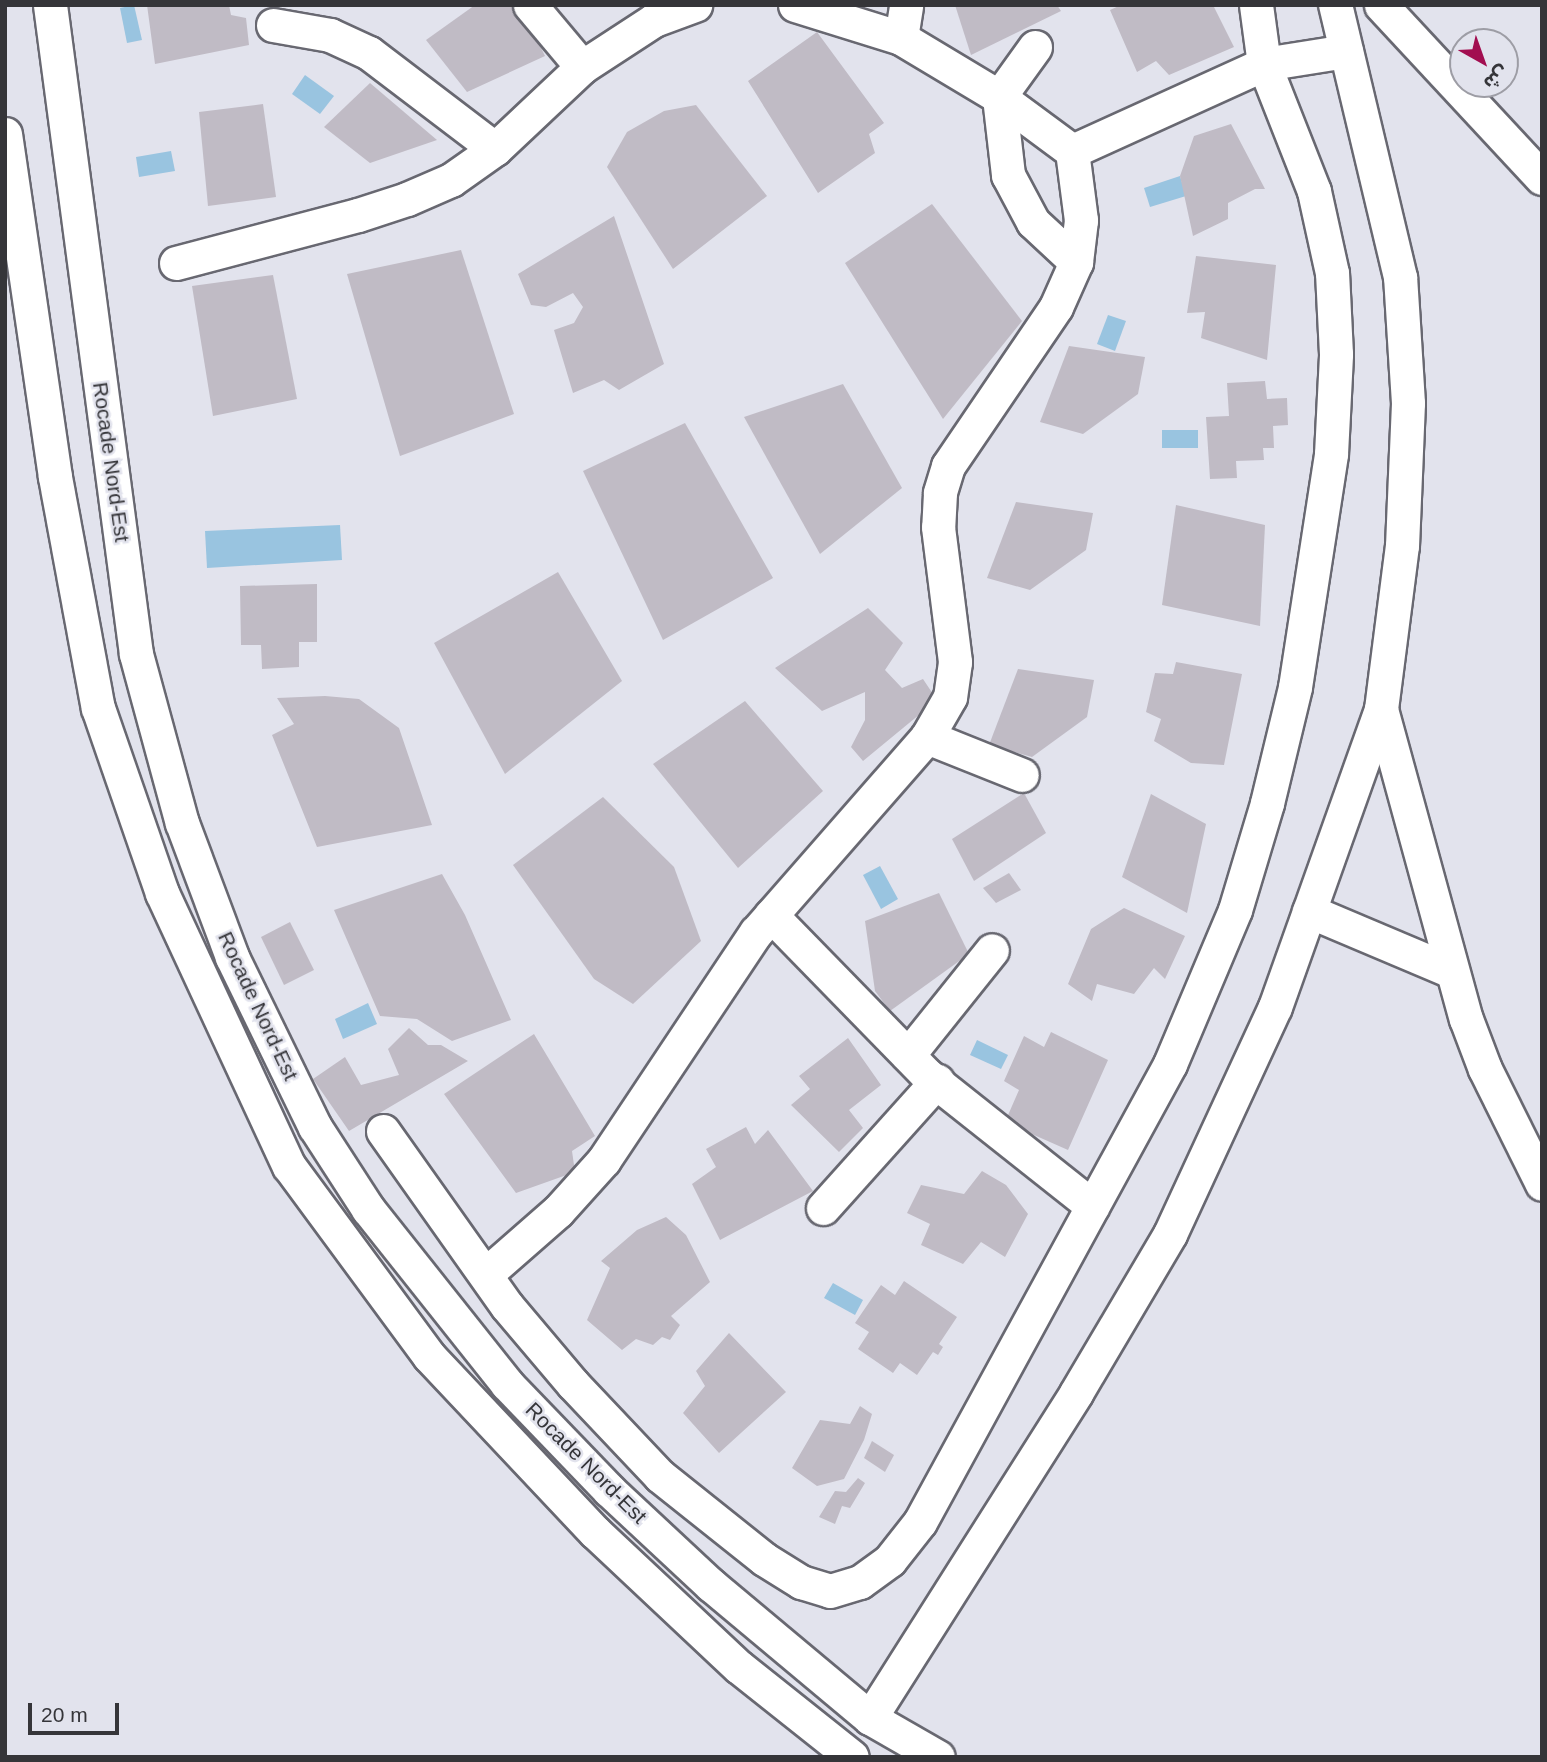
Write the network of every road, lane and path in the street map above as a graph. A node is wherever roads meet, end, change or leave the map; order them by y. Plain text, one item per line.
1 (50, 5) edge
2 (530, 5) edge
3 (795, 5) edge
4 (906, 5) edge
5 (1256, 5) edge
6 (1335, 5) edge
7 (1381, 5) edge
8 (686, 6) edge
9 (272, 25) dead end
10 (901, 38) junction
11 (1035, 47) dead end
12 (1346, 51) junction
13 (1264, 64) junction
14 (582, 67) junction
15 (999, 97) junction
16 (5, 134) edge
17 (495, 149) junction
18 (1072, 151) junction
19 (1542, 178) edge
20 (1076, 262) junction
21 (176, 263) dead end
22 (1381, 709) junction
23 (928, 737) junction
24 (1022, 775) dead end
25 (1309, 911) junction
26 (771, 915) junction
27 (992, 950) dead end
28 (1451, 971) junction
29 (908, 1055) junction
30 (937, 1081) junction
31 (383, 1131) dead end
32 (1542, 1184) edge
33 (1092, 1206) junction
34 (823, 1208) dead end
35 (486, 1275) junction
36 (870, 1718) junction
37 (852, 1757) edge
38 (938, 1757) edge

1 - 36 street, Rocade Nord-Est
2 - 14 street
3 - 10 street
4 - 10 street
5 - 13 street
6 - 12 street
7 - 19 street
8 - 14 street
9 - 17 street
10 - 15 street
11 - 15 street
12 - 13 street
12 - 22 street
13 - 18 street
13 - 33 street
14 - 17 street
15 - 18 street
15 - 20 street
16 - 37 street, Rocade Nord-Est
17 - 21 street
18 - 20 street
20 - 23 street
22 - 25 street
22 - 28 street
23 - 24 street
23 - 26 street
25 - 28 street
25 - 36 street
26 - 29 street
26 - 35 street
27 - 29 street
28 - 32 street
29 - 30 street
30 - 33 street
30 - 34 street
31 - 35 street
33 - 35 street
36 - 38 street, Rocade Nord-Est

